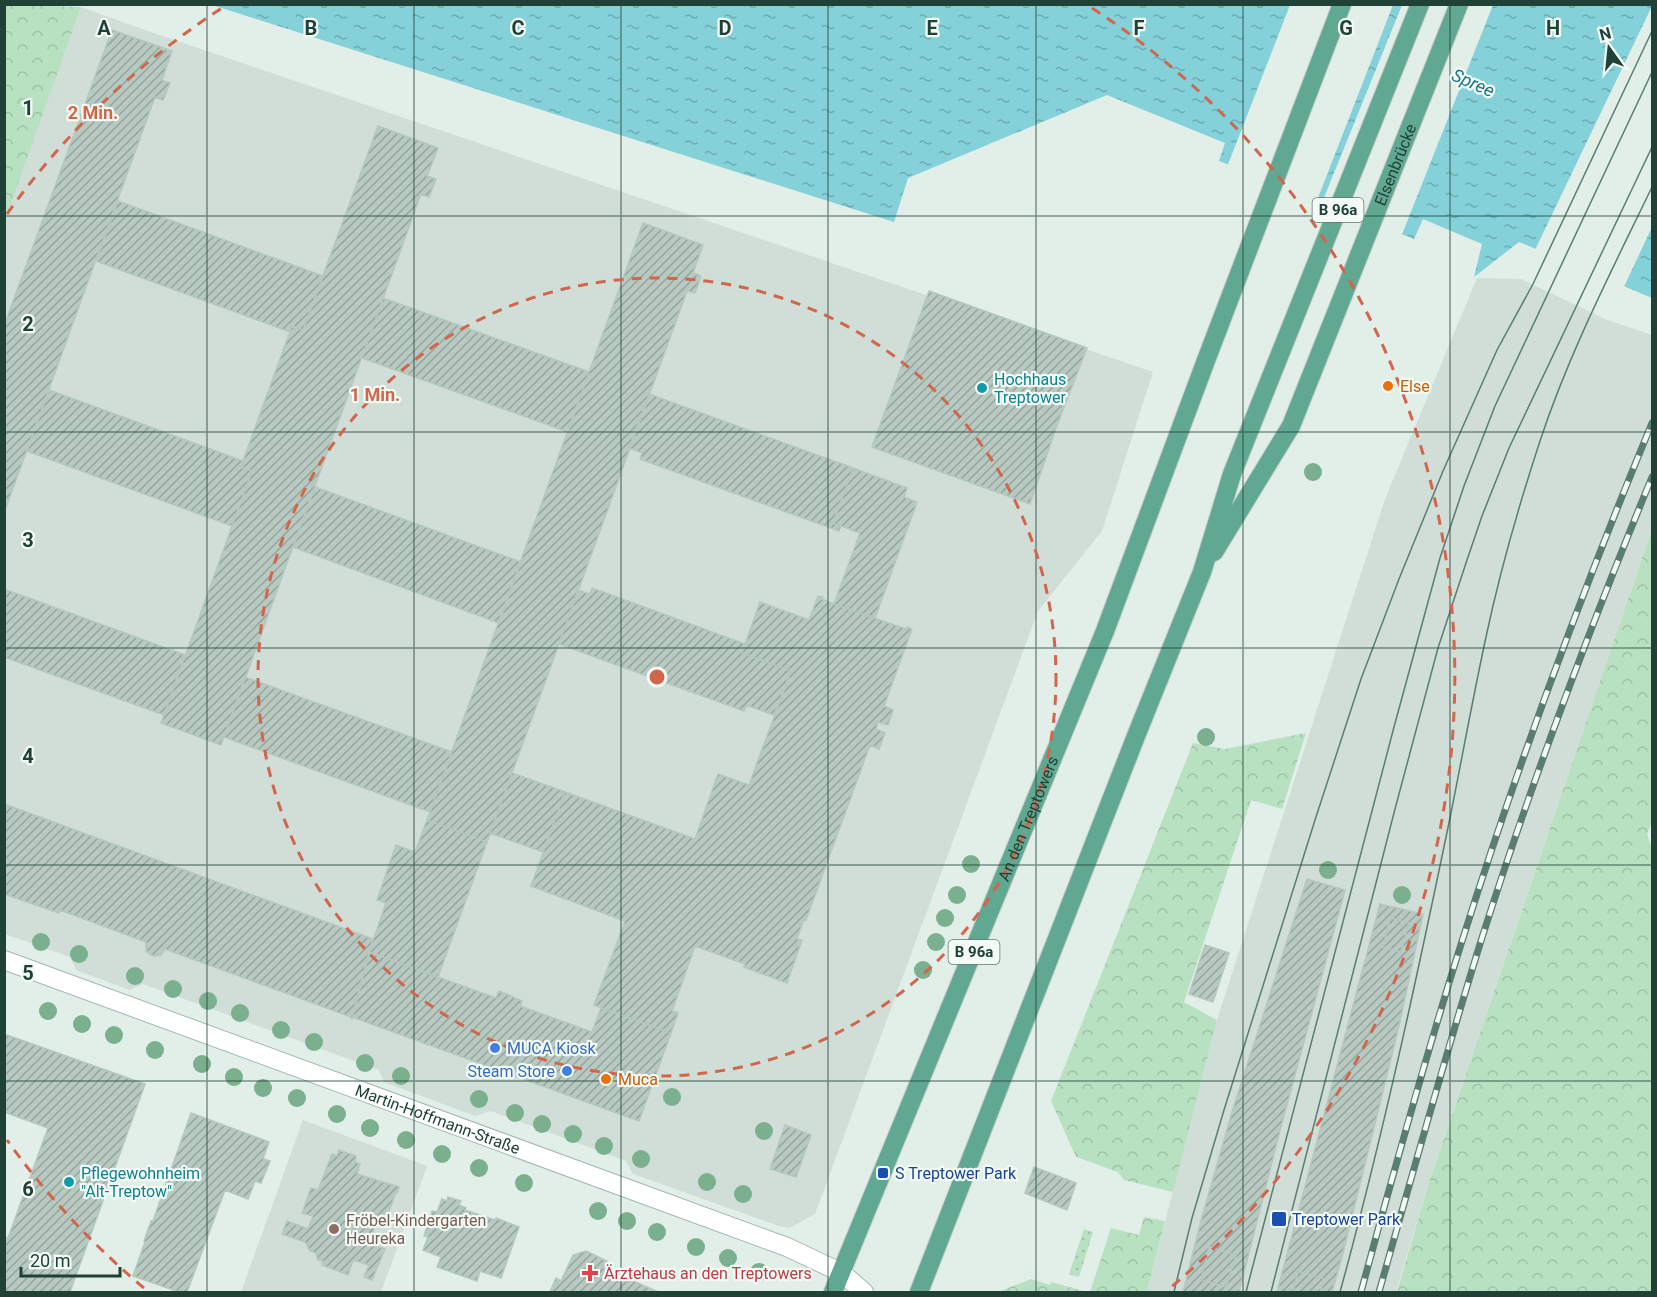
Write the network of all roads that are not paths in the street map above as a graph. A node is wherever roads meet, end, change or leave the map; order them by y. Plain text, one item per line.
1 (1342, 4) edge
2 (1420, 4) edge
3 (1459, 4) edge
4 (1202, 572) junction
5 (4, 960) edge
6 (842, 1273) junction
7 (833, 1293) edge
8 (864, 1293) edge
9 (919, 1293) edge

1 - 6 main road, An den Treptowers / B 96a
2 - 4 main road, B 96a
3 - 4 main road, Elsenbrücke / B 96a
4 - 9 main road, B 96a
5 - 6 street, Martin-Hoffmann-Straße
6 - 7 main road, B 96a
6 - 8 street, Martin-Hoffmann-Straße

